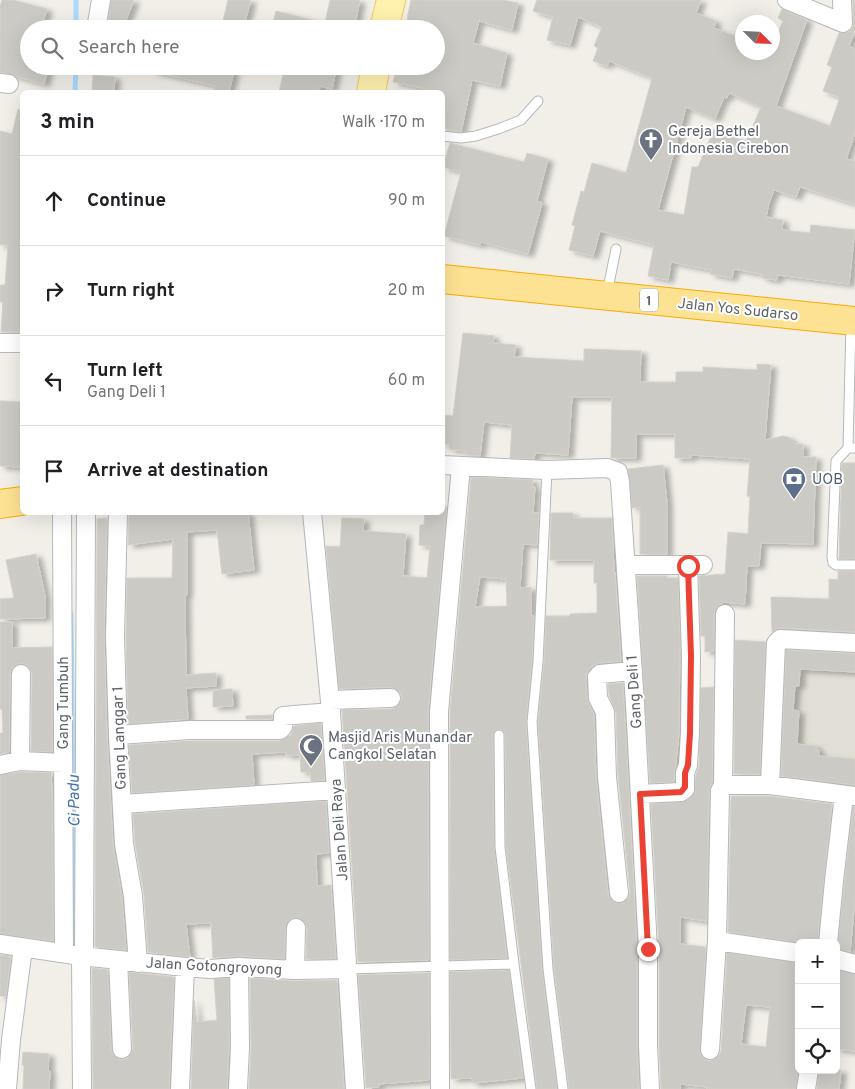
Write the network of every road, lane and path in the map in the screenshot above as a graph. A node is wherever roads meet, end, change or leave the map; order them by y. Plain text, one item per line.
1 (101, 0) edge
2 (391, 0) edge
3 (786, 0) edge
4 (842, 0) edge
5 (98, 20) edge
6 (386, 20) edge
7 (374, 75) edge
8 (371, 90) edge
9 (538, 102) dead end
10 (445, 136) edge
11 (616, 249) dead end
12 (445, 279) edge
13 (606, 296) junction
14 (853, 320) edge
15 (0, 343) edge
16 (20, 343) edge
17 (852, 381) edge
18 (852, 448) edge
19 (445, 465) edge
20 (461, 466) junction
21 (548, 470) junction
22 (20, 501) edge
23 (0, 504) edge
24 (62, 515) edge
25 (86, 515) edge
26 (118, 515) edge
27 (312, 515) edge
28 (855, 565) edge
29 (626, 566) junction
30 (725, 614) dead end
31 (855, 643) edge
32 (633, 671) junction
33 (21, 674) dead end
34 (391, 698) dead end
35 (331, 706) junction
36 (118, 735) junction
37 (499, 735) dead end
38 (20, 761) junction
39 (63, 763) junction
40 (0, 765) edge
41 (723, 785) junction
42 (770, 785) junction
43 (336, 790) junction
44 (640, 794) junction
45 (850, 796) edge
46 (122, 804) junction
47 (619, 892) dead end
48 (296, 928) dead end
49 (829, 939) edge
50 (717, 941) junction
51 (0, 944) edge
52 (23, 948) junction
53 (795, 952) edge
54 (74, 954) junction
55 (118, 960) junction
56 (840, 960) edge
57 (138, 963) junction
58 (514, 964) junction
59 (855, 964) edge
60 (185, 967) junction
61 (239, 967) junction
62 (439, 967) junction
63 (348, 969) junction
64 (295, 970) junction
65 (122, 1049) dead end
66 (710, 1050) dead end
67 (808, 1074) edge
68 (7, 1089) edge
69 (82, 1089) edge
70 (180, 1089) edge
71 (238, 1089) edge
72 (355, 1089) edge
73 (440, 1089) edge
74 (531, 1089) edge
75 (563, 1089) edge
76 (650, 1089) edge
77 (806, 1089) edge

1 - 5 street
2 - 6 main road
3 - 4 street
7 - 8 main road
9 - 10 lane
11 - 13 lane
12 - 13 highway, Jalan Yos Sudarso / 1
13 - 14 highway, Jalan Yos Sudarso / 1
14 - 17 lane
15 - 16 street
17 - 18 lane
18 - 28 lane
19 - 20 street, Gang Deli 1
20 - 21 street, Gang Deli 1
20 - 62 street
21 - 29 street, Gang Deli 1
21 - 75 lane
22 - 23 highway
24 - 39 street, Gang Tumbuh
25 - 54 street
26 - 36 street, Gang Langgar 1
27 - 35 street, Jalan Deli Raya
29 - 32 street, Gang Deli 1
29 - 44 street
30 - 41 street
31 - 42 street
32 - 44 street, Gang Deli 1
32 - 47 street
33 - 38 street
34 - 35 street
35 - 36 street
35 - 43 street, Jalan Deli Raya
36 - 46 street, Gang Langgar 1
37 - 58 lane
38 - 39 street
38 - 40 street
39 - 54 street, Gang Tumbuh
41 - 42 street
41 - 50 street
42 - 45 street
43 - 46 street
43 - 63 street, Jalan Deli Raya
44 - 76 street, Gang Deli 1
45 - 49 street
46 - 57 street, Gang Langgar 1
48 - 64 street
50 - 53 street
50 - 66 street
51 - 52 street, Jalan Gotongroyong
52 - 54 street, Jalan Gotongroyong
52 - 68 street
54 - 55 street, Jalan Gotongroyong
54 - 69 street
55 - 57 street, Jalan Gotongroyong
55 - 65 street
56 - 59 street
57 - 60 street, Jalan Gotongroyong
58 - 62 lane
58 - 74 lane
60 - 61 street, Jalan Gotongroyong
60 - 70 street
61 - 64 street, Jalan Gotongroyong
61 - 71 street
62 - 63 lane
62 - 73 street
63 - 64 street, Jalan Gotongroyong
63 - 72 street, Jalan Deli Raya
67 - 77 street

